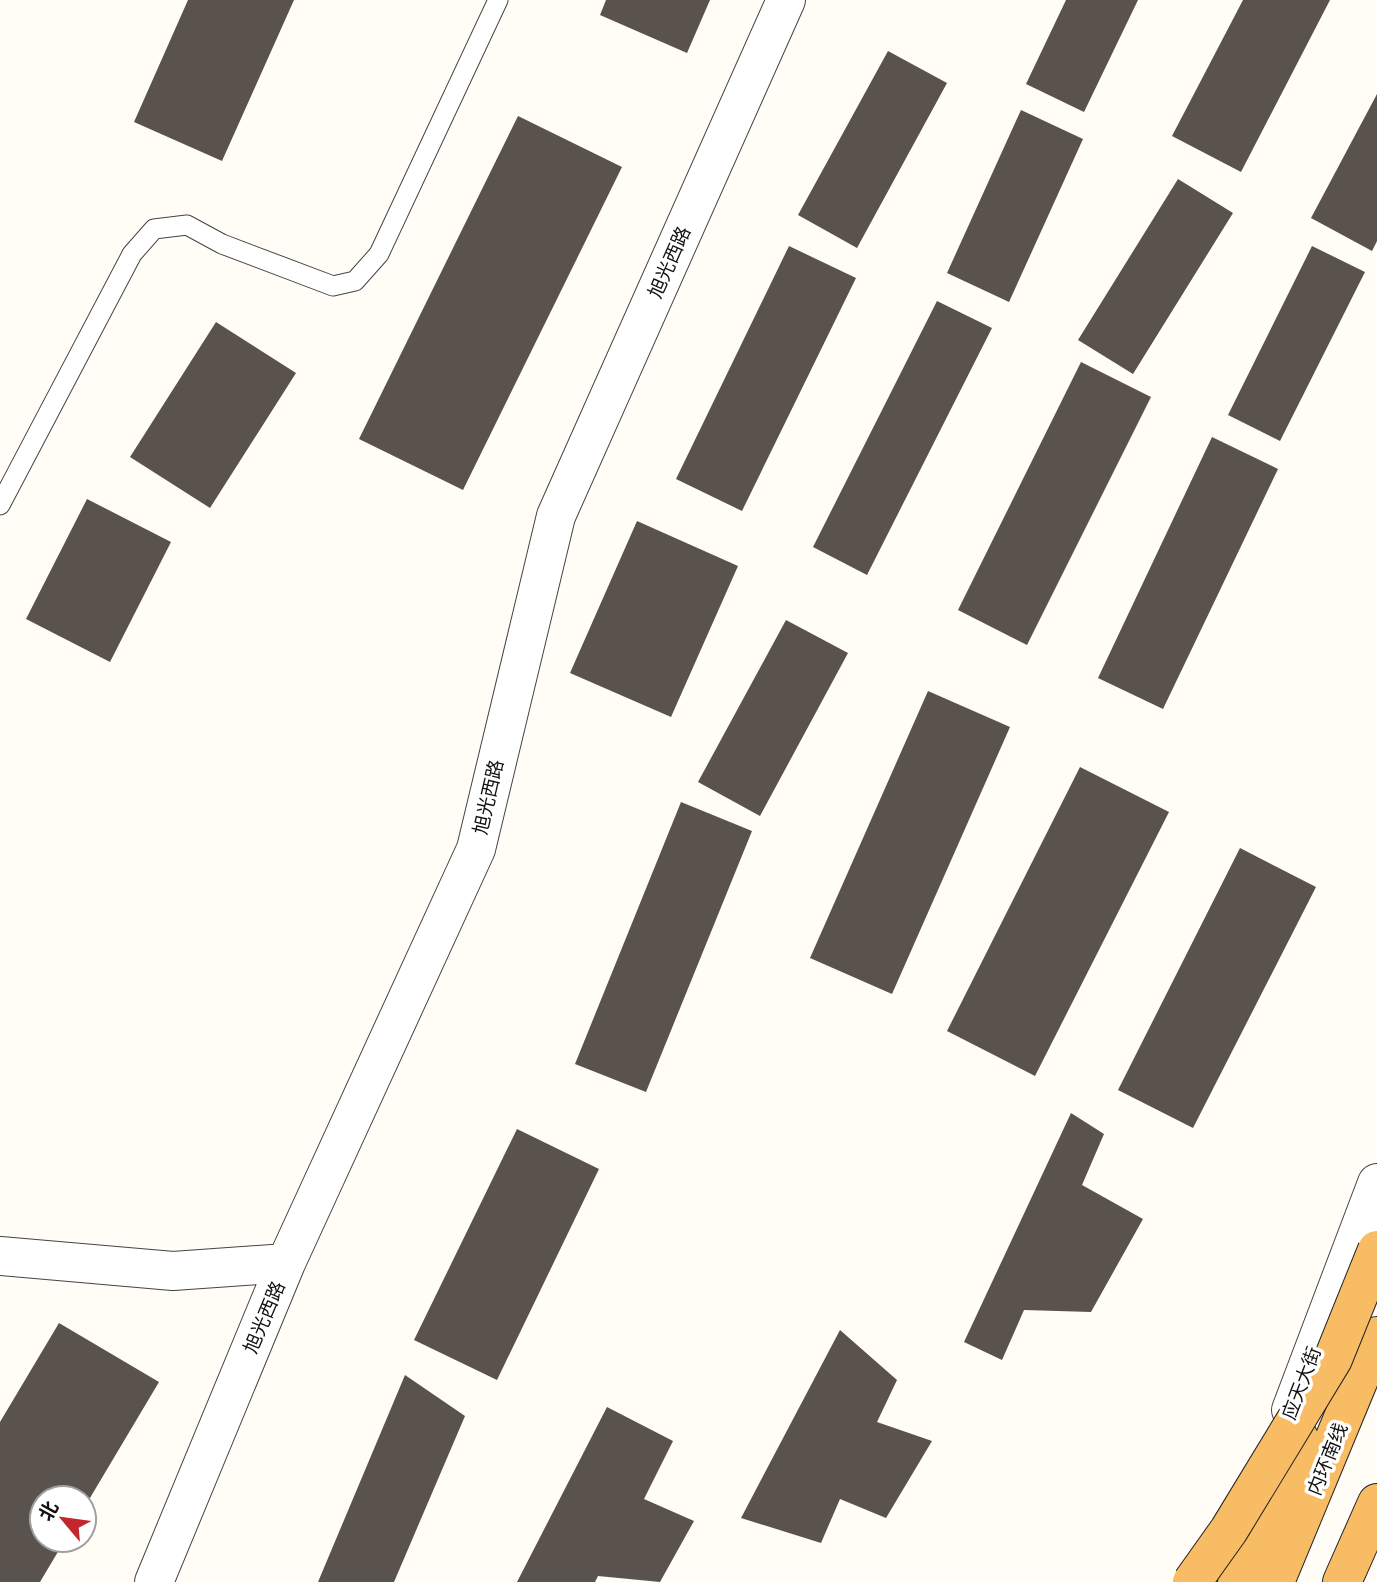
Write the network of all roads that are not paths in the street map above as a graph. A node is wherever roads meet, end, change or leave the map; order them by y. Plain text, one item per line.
1 (498, 0) edge
2 (786, 0) edge
3 (0, 505) edge
4 (1377, 1183) edge
5 (1377, 1250) edge
6 (0, 1256) edge
7 (286, 1263) junction
8 (1377, 1336) edge
9 (1334, 1359) junction
10 (1377, 1503) edge
11 (154, 1582) edge
12 (1192, 1582) edge
13 (1226, 1582) edge
14 (1237, 1582) edge
15 (1275, 1582) edge
16 (1342, 1582) edge

1 - 3 lane
2 - 7 street, 旭光西路
4 - 13 street, 应天大街
5 - 9 highway, bridge
6 - 7 street
7 - 11 street, 旭光西路
8 - 15 highway, 内环南线
9 - 12 highway, bridge
9 - 14 highway, bridge
10 - 16 highway

